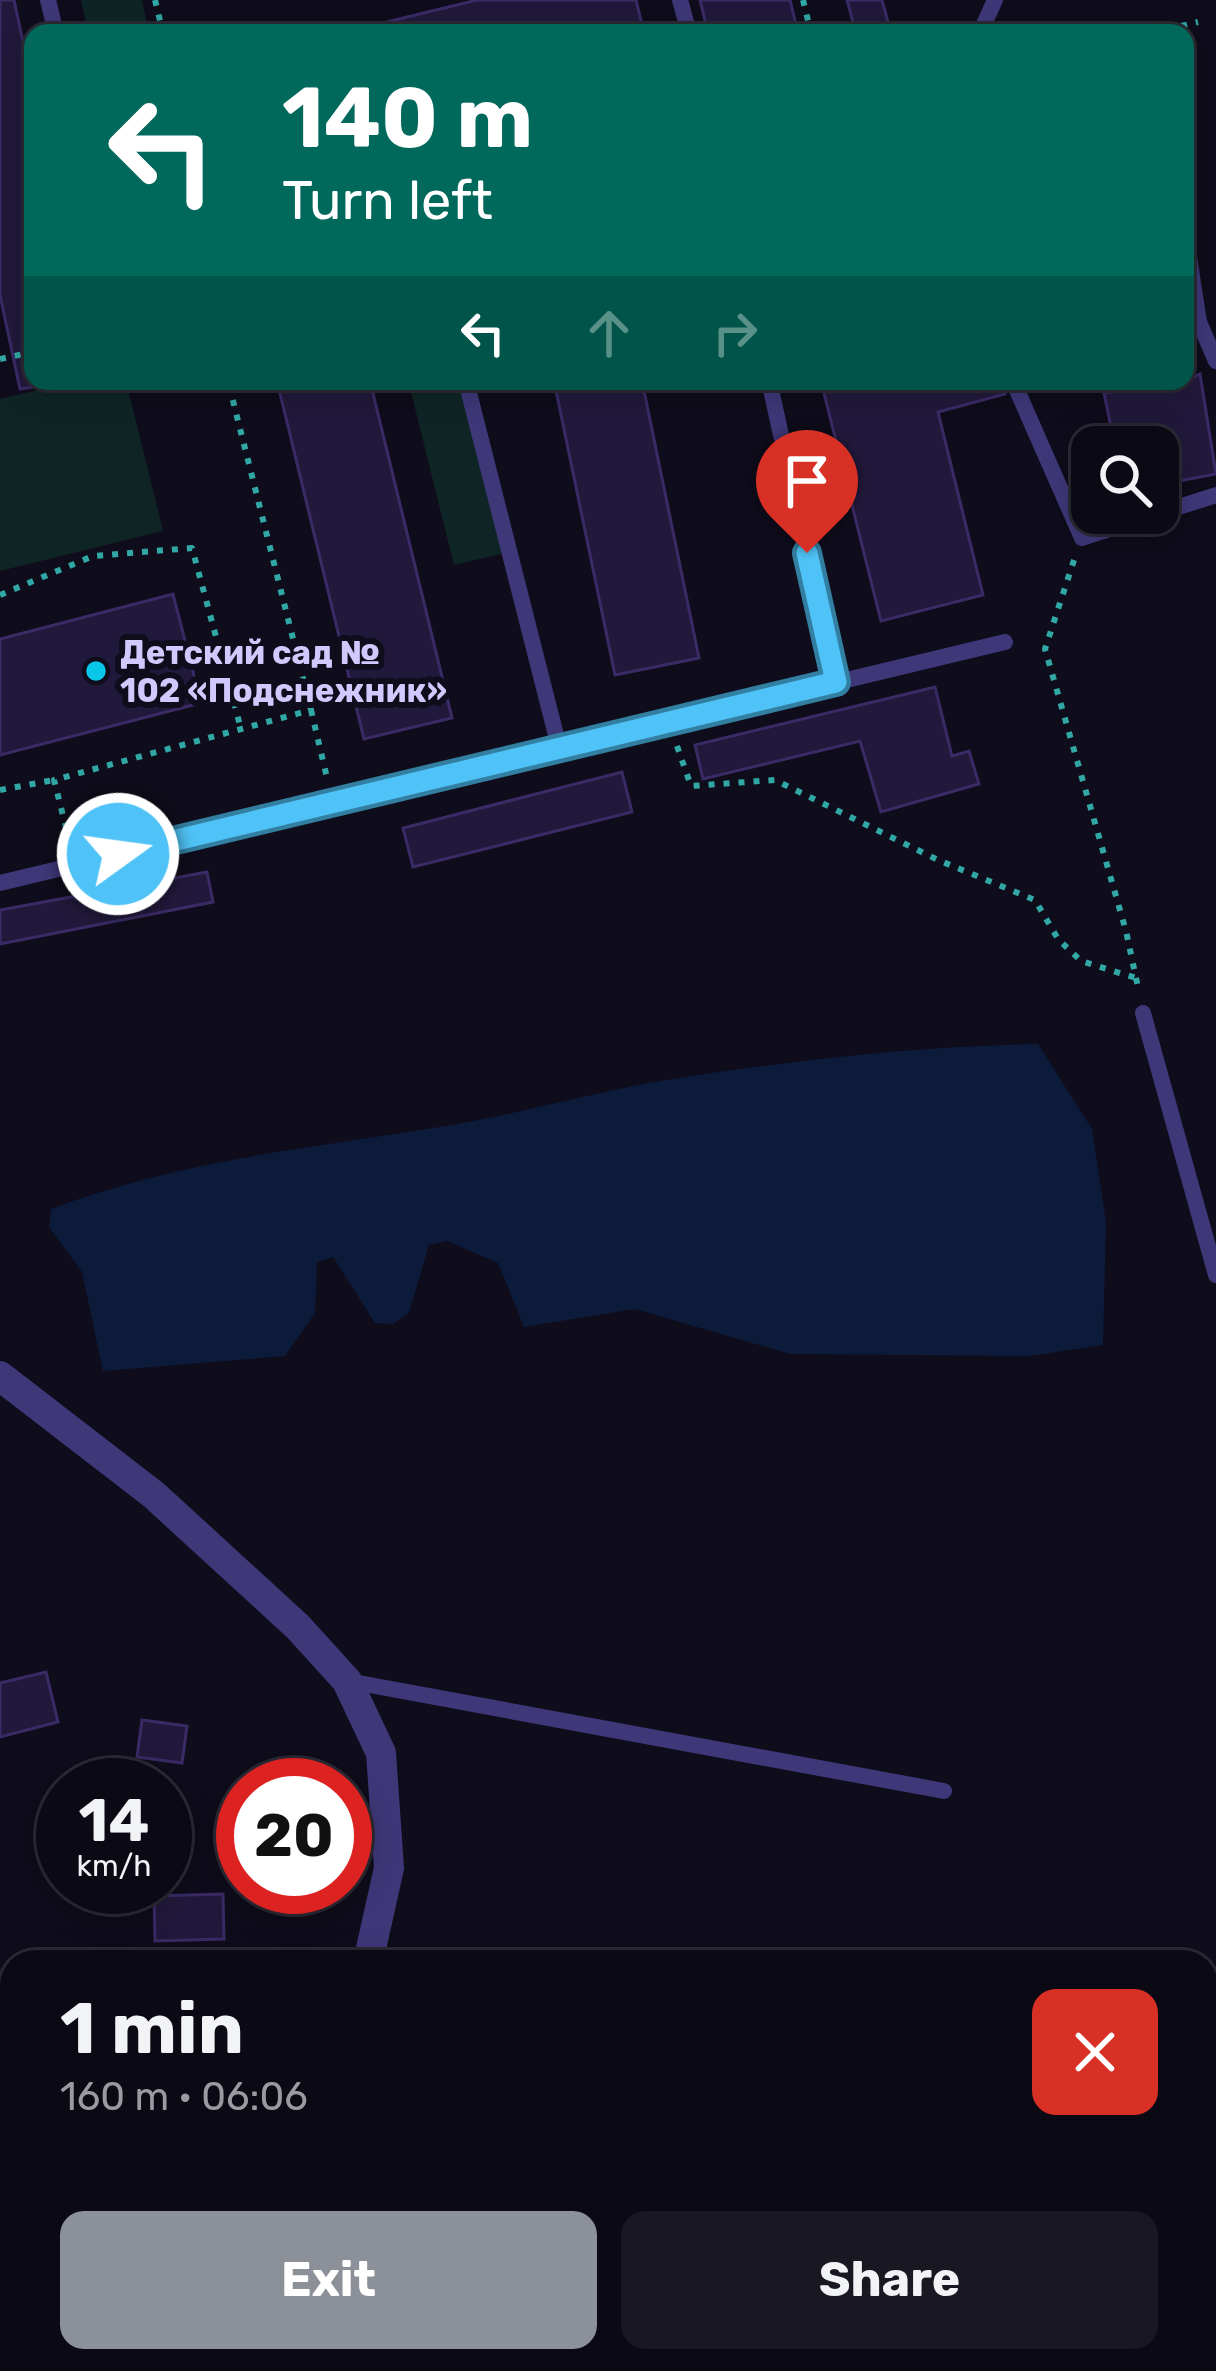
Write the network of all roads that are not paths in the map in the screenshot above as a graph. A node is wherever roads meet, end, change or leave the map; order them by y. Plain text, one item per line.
1 (1194, 327) edge
2 (1216, 362) edge
3 (468, 390) edge
4 (771, 390) edge
5 (1017, 390) edge
6 (1216, 495) edge
7 (1005, 643) dead end
8 (836, 682) junction
9 (559, 746) junction
10 (0, 883) edge
11 (1143, 1013) road end
12 (1216, 1275) edge
13 (0, 1376) edge
14 (347, 1681) junction
15 (944, 1791) dead end
16 (371, 1950) edge

1 - 2 lane
3 - 9 lane
4 - 8 lane
5 - 6 lane
7 - 8 lane
8 - 9 lane
9 - 10 lane
11 - 12 lane
13 - 14 street
14 - 15 lane
14 - 16 street

